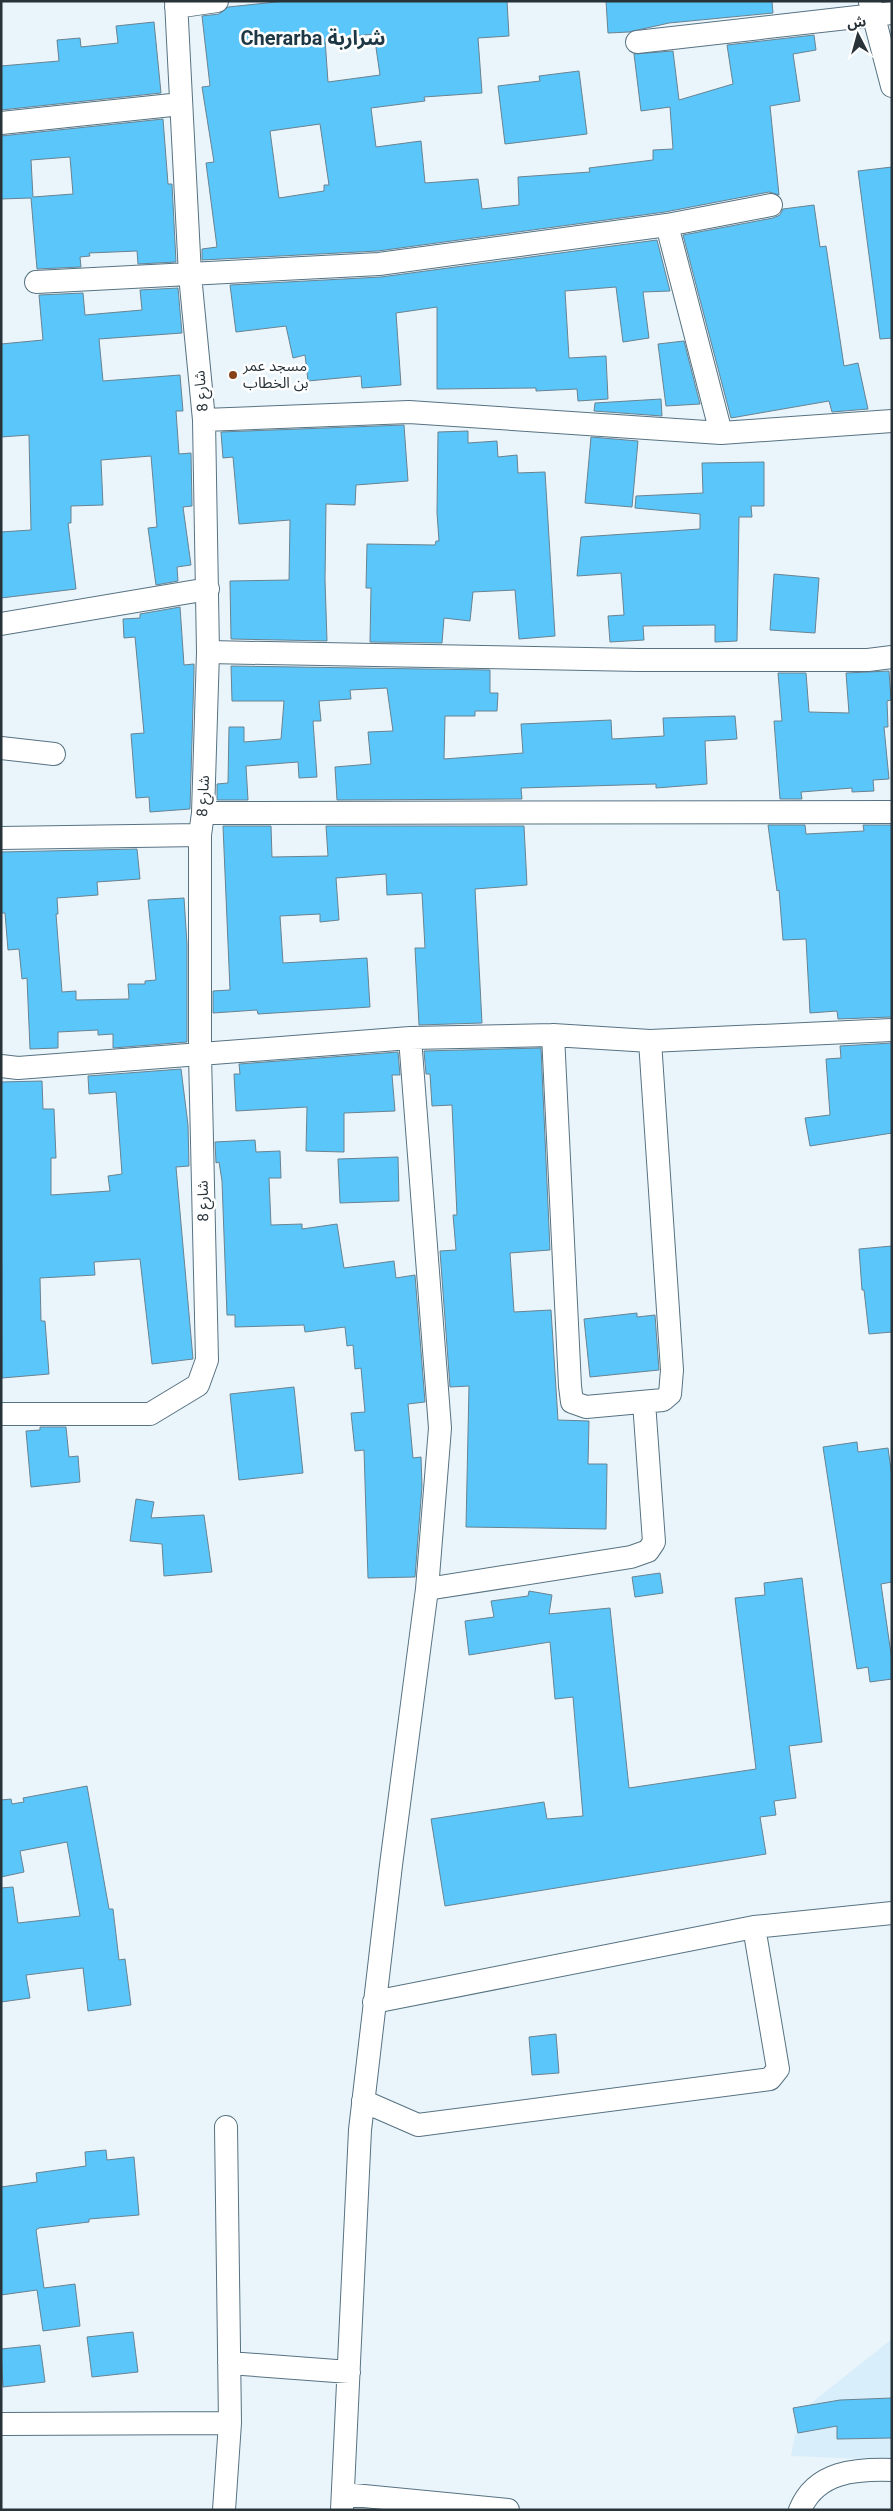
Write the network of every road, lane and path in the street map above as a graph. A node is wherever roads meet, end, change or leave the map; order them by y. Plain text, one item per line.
1 (217, 1) edge
2 (176, 4) edge
3 (878, 10) edge
4 (637, 42) dead end
5 (892, 86) edge
6 (181, 104) junction
7 (1, 123) edge
8 (770, 205) dead end
9 (667, 225) junction
10 (190, 274) junction
11 (36, 282) dead end
12 (204, 420) junction
13 (892, 421) edge
14 (720, 433) junction
15 (208, 589) junction
16 (1, 624) edge
17 (208, 652) junction
18 (892, 657) edge
19 (1, 748) edge
20 (54, 754) dead end
21 (892, 812) edge
22 (202, 824) junction
23 (1, 838) edge
24 (892, 1030) edge
25 (553, 1035) junction
26 (410, 1038) junction
27 (650, 1041) junction
28 (200, 1054) junction
29 (1, 1066) edge
30 (644, 1402) junction
31 (1, 1414) edge
32 (427, 1588) junction
33 (892, 1913) edge
34 (754, 1927) junction
35 (374, 2002) junction
36 (363, 2101) junction
37 (226, 2127) dead end
38 (229, 2363) junction
39 (349, 2372) junction
40 (230, 2423) junction
41 (1, 2424) edge
42 (892, 2470) edge
43 (342, 2502) edge
44 (224, 2510) edge
45 (508, 2510) edge
46 (800, 2510) edge

1 - 2 street
2 - 6 street, شارع 8
3 - 4 street
3 - 5 street
6 - 7 street
6 - 10 street, شارع 8
8 - 9 street
9 - 10 street
9 - 14 street
10 - 11 street
10 - 12 street, شارع 8
12 - 14 street
12 - 15 street, شارع 8
13 - 14 street
15 - 16 street
15 - 17 street, شارع 8
17 - 18 street
17 - 22 street, شارع 8
19 - 20 street
21 - 22 street
22 - 23 street
22 - 28 street, شارع 8
24 - 27 street
25 - 26 street
25 - 27 street
25 - 30 street
26 - 28 street
26 - 32 street
27 - 30 street
28 - 29 street
28 - 31 street, شارع 8
30 - 32 street
32 - 35 street
33 - 34 street
34 - 35 street
34 - 36 street
35 - 36 street
36 - 39 street
37 - 38 street
38 - 39 street
38 - 40 street
39 - 43 street
40 - 41 street
40 - 44 street
42 - 46 street
43 - 45 street

